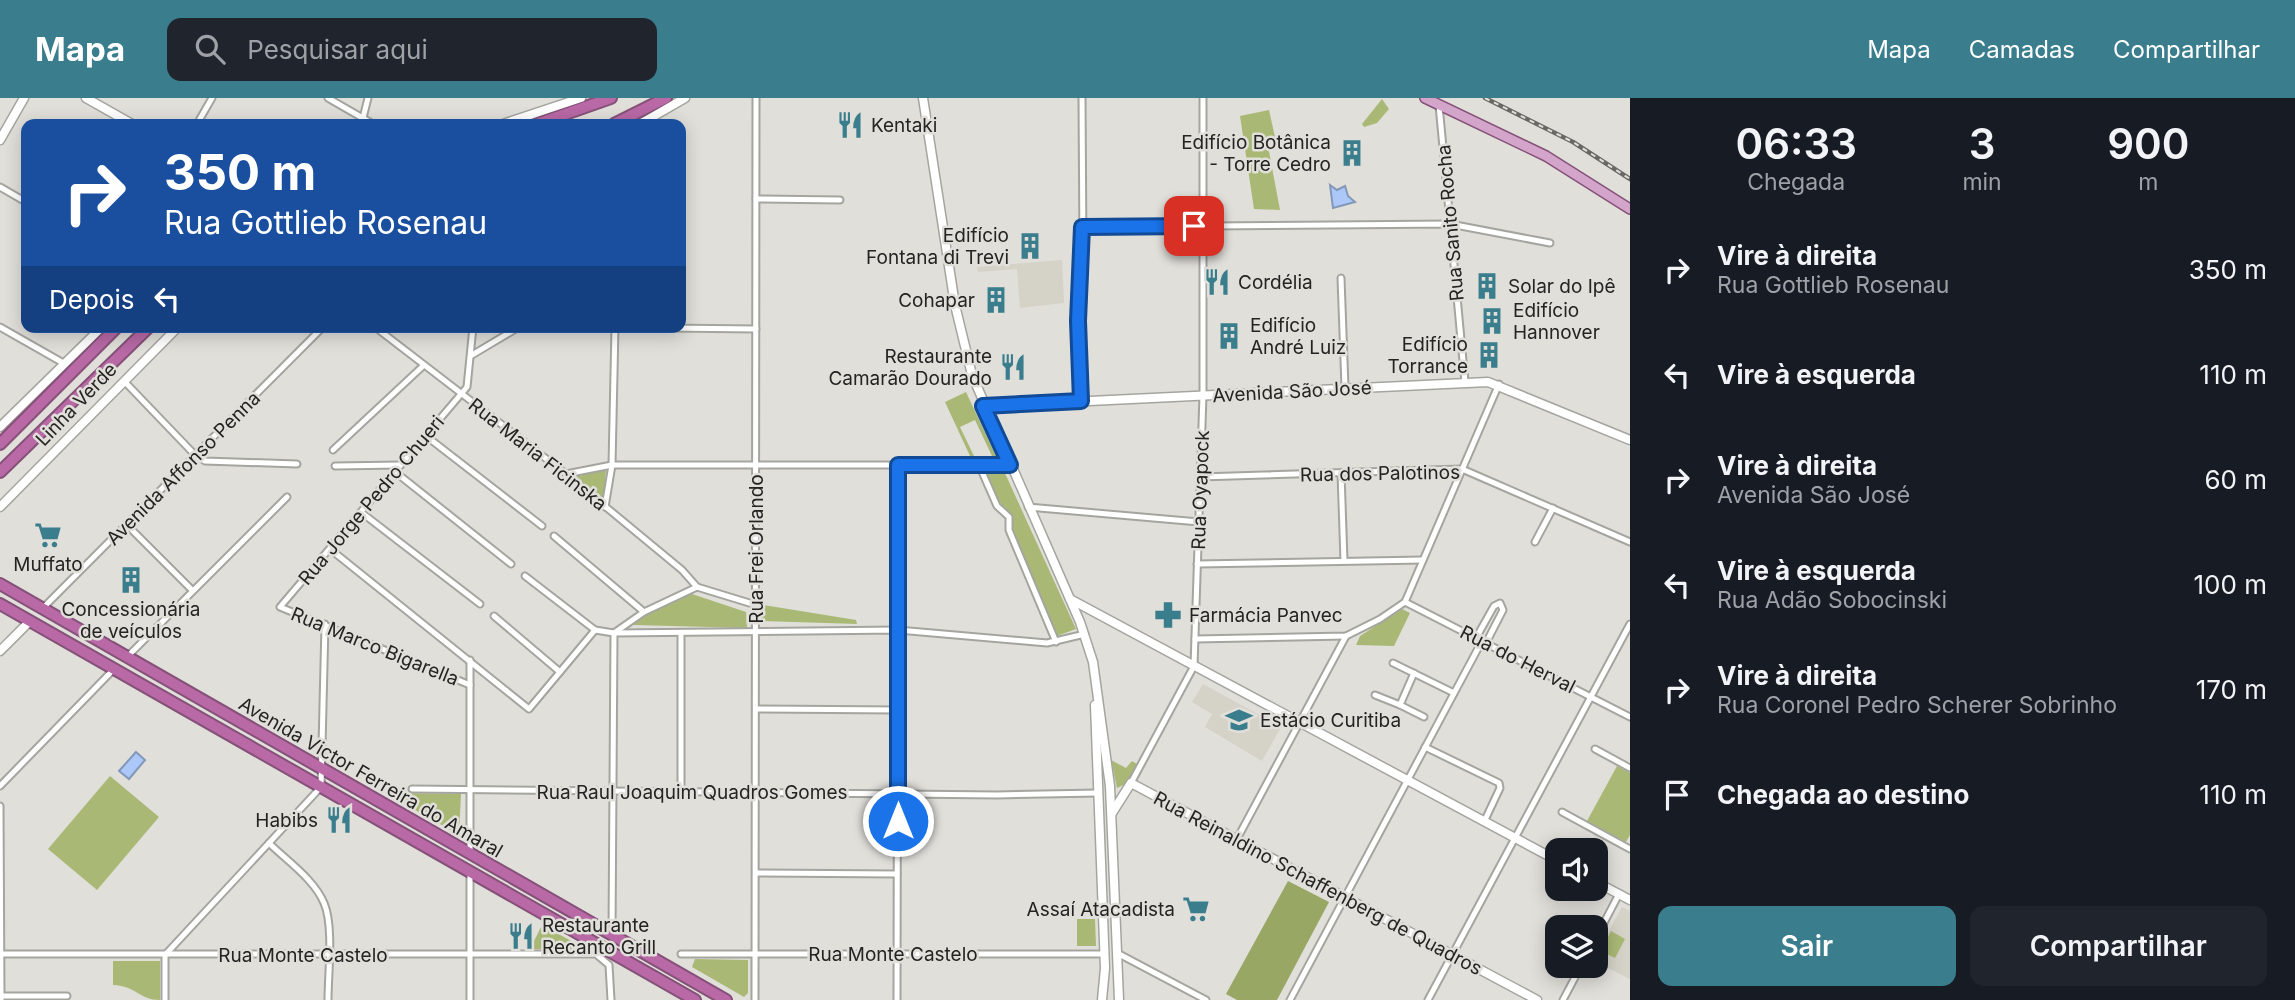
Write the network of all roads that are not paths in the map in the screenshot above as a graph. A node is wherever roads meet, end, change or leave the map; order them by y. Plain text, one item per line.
1 (24, 98) edge
2 (86, 98) edge
3 (212, 98) edge
4 (328, 98) edge
5 (368, 98) edge
6 (581, 98) edge
7 (611, 98) edge
8 (666, 98) edge
9 (685, 98) edge
10 (756, 98) edge
11 (923, 98) edge
12 (1082, 98) edge
13 (1203, 98) edge
14 (1425, 98) edge
15 (1439, 105) junction
16 (363, 118) joint
17 (123, 119) edge
18 (200, 119) edge
19 (518, 119) edge
20 (551, 119) edge
21 (624, 119) edge
22 (649, 119) edge
23 (0, 140) edge
24 (0, 187) edge
25 (21, 199) edge
26 (756, 199) junction
27 (840, 200) dead end
28 (1630, 209) edge
29 (1450, 224) junction
30 (1203, 226) junction
31 (1082, 227) junction
32 (1550, 243) dead end
33 (1341, 278) dead end
34 (0, 327) edge
35 (686, 328) edge
36 (756, 329) junction
37 (104, 333) edge
38 (143, 333) edge
39 (172, 333) edge
40 (317, 333) edge
41 (382, 333) edge
42 (473, 333) edge
43 (509, 333) edge
44 (615, 333) edge
45 (471, 355) junction
46 (65, 364) junction
47 (423, 366) junction
48 (123, 380) junction
49 (1465, 382) junction
50 (1499, 384) junction
51 (1345, 388) junction
52 (461, 393) junction
53 (1203, 395) junction
54 (1081, 401) junction
55 (983, 406) junction
56 (0, 428) edge
57 (426, 436) junction
58 (1630, 440) edge
59 (0, 444) edge
60 (333, 450) dead end
61 (195, 455) junction
62 (297, 464) dead end
63 (400, 465) junction
64 (612, 465) junction
65 (756, 465) junction
66 (898, 465) junction
67 (979, 465) junction
68 (1010, 465) junction
69 (335, 466) dead end
70 (1462, 469) junction
71 (394, 471) junction
72 (0, 472) edge
73 (1340, 472) junction
74 (566, 474) junction
75 (1200, 477) junction
76 (287, 498) dead end
77 (0, 507) edge
78 (606, 507) junction
79 (1028, 507) junction
80 (1553, 508) junction
81 (362, 513) junction
82 (1199, 522) junction
83 (126, 524) junction
84 (542, 526) dead end
85 (554, 536) dead end
86 (1535, 542) dead end
87 (1630, 542) edge
88 (330, 549) junction
89 (1423, 560) junction
90 (1344, 561) junction
91 (511, 564) dead end
92 (1197, 564) junction
93 (525, 576) dead end
94 (0, 584) edge
95 (697, 587) junction
96 (191, 589) junction
97 (1070, 599) junction
98 (1405, 602) junction
99 (0, 604) edge
100 (480, 604) dead end
101 (756, 605) junction
102 (280, 607) joint
103 (43, 608) junction
104 (644, 612) junction
105 (494, 616) dead end
106 (30, 621) junction
107 (324, 624) junction
108 (1630, 624) edge
109 (898, 630) junction
110 (595, 631) junction
111 (756, 631) junction
112 (614, 633) junction
113 (681, 633) junction
114 (1085, 634) junction
115 (1346, 636) junction
116 (1195, 639) junction
117 (1481, 640) junction
118 (1056, 642) junction
119 (0, 651) edge
120 (127, 657) junction
121 (470, 660) junction
122 (1394, 663) dead end
123 (1194, 666) junction
124 (114, 669) junction
125 (560, 672) junction
126 (1415, 673) junction
127 (470, 684) junction
128 (1096, 688) junction
129 (1454, 693) junction
130 (1375, 695) dead end
131 (1591, 696) junction
132 (1400, 705) junction
133 (756, 709) junction
134 (898, 710) junction
135 (1424, 717) dead end
136 (1630, 717) edge
137 (1299, 723) junction
138 (1425, 747) junction
139 (1595, 749) dead end
140 (1630, 768) edge
141 (323, 769) junction
142 (1407, 780) junction
143 (1131, 783) junction
144 (0, 786) edge
145 (321, 787) junction
146 (412, 789) dead end
147 (470, 790) junction
148 (613, 791) junction
149 (681, 791) junction
150 (755, 791) junction
151 (1098, 793) junction
152 (898, 794) junction
153 (0, 806) edge
154 (1562, 812) dead end
155 (1112, 813) junction
156 (1484, 822) junction
157 (1515, 838) junction
158 (1237, 839) junction
159 (269, 843) junction
160 (1630, 849) edge
161 (470, 853) junction
162 (1545, 854) edge
163 (470, 872) junction
164 (756, 873) junction
165 (897, 874) junction
166 (1608, 888) edge
167 (1619, 894) junction
168 (1345, 897) junction
169 (1630, 900) edge
170 (1608, 915) edge
171 (612, 935) junction
172 (2, 954) edge
173 (681, 954) dead end
174 (897, 954) junction
175 (1105, 954) junction
176 (1118, 954) junction
177 (165, 955) junction
178 (328, 955) junction
179 (755, 955) junction
180 (1452, 955) junction
181 (470, 956) junction
182 (1575, 978) edge
183 (67, 996) dead end
184 (1, 998) edge
185 (165, 1000) edge
186 (328, 1000) edge
187 (470, 1000) edge
188 (611, 1000) edge
189 (695, 1000) edge
190 (726, 1000) edge
191 (755, 1000) edge
192 (897, 1000) edge
193 (1102, 1000) edge
194 (1119, 1000) edge
195 (1206, 1000) edge
196 (1290, 1000) edge
197 (1428, 1000) edge
198 (1537, 1000) edge
199 (1563, 1000) edge

1 - 23 street
2 - 17 street
3 - 18 street
4 - 16 street
5 - 16 street
6 - 19 street
7 - 20 highway
8 - 21 highway
9 - 22 street
10 - 26 street, Rua Frei Orlando
11 - 55 street
12 - 31 street
13 - 30 street, Rua Oyapock
14 - 15 main road
15 - 28 main road
15 - 29 street, Rua Sanito Rocha
24 - 25 street
26 - 27 street
26 - 36 street, Rua Frei Orlando
29 - 30 street
29 - 32 street
29 - 49 street, Rua Sanito Rocha
30 - 31 street
30 - 53 street, Rua Oyapock
31 - 54 street
33 - 51 street
34 - 46 street
35 - 36 street
36 - 65 street, Rua Frei Orlando
37 - 46 street, Linha Verde
37 - 59 highway, Linha Verde
38 - 72 highway, Linha Verde
39 - 48 street, Linha Verde
40 - 61 street, Avenida Affonso Penna
41 - 47 street, Rua Maria Ficinska
42 - 45 street
43 - 45 street
44 - 64 street
45 - 52 street
46 - 56 street, Linha Verde
47 - 52 street, Rua Maria Ficinska
47 - 60 street
48 - 61 street
48 - 77 street, Linha Verde
49 - 50 street, Avenida São José
49 - 51 street, Avenida São José
50 - 58 street, Avenida São José
50 - 70 street
51 - 53 street, Avenida São José
52 - 57 street, Rua Jorge Pedro Chueri
52 - 74 street, Rua Maria Ficinska
53 - 54 street, Avenida São José
53 - 75 street, Rua Oyapock
54 - 55 street, Avenida São José
55 - 68 street
57 - 63 street, Rua Jorge Pedro Chueri
57 - 84 street
61 - 62 street
61 - 83 street, Avenida Affonso Penna
63 - 69 street
63 - 71 street, Rua Jorge Pedro Chueri
64 - 65 street
64 - 74 street
64 - 78 street
65 - 66 street
65 - 101 street, Rua Frei Orlando
66 - 67 street
66 - 109 street
67 - 68 street
67 - 118 street
68 - 79 street
70 - 73 street, Rua dos Palotinos
70 - 80 street, Rua dos Palotinos
70 - 89 street
71 - 81 street, Rua Jorge Pedro Chueri
71 - 91 street
73 - 75 street, Rua dos Palotinos
73 - 90 street
74 - 78 street, Rua Maria Ficinska
75 - 82 street, Rua Oyapock
76 - 96 street
78 - 95 street, Rua Maria Ficinska
79 - 82 street
79 - 97 street
80 - 86 street
80 - 87 street, Rua dos Palotinos
81 - 88 street, Rua Jorge Pedro Chueri
81 - 100 street
82 - 92 street, Rua Oyapock
83 - 96 street
83 - 103 street, Avenida Affonso Penna
85 - 104 street
88 - 102 street, Rua Jorge Pedro Chueri
88 - 121 street
89 - 90 street
89 - 98 street
90 - 92 street
92 - 116 street, Rua Oyapock
93 - 110 street
94 - 103 highway, Avenida Victor Ferreira do Amaral
95 - 101 street
95 - 104 street
96 - 120 street
97 - 114 street
97 - 123 street
98 - 115 street
98 - 117 street, Rua do Herval
99 - 106 highway, Avenida Victor Ferreira do Amaral
101 - 111 street, Rua Frei Orlando
102 - 107 street, Rua Marco Bigarella
103 - 120 highway, Avenida Victor Ferreira do Amaral
104 - 112 street
105 - 125 street
106 - 119 street
106 - 124 highway, Avenida Victor Ferreira do Amaral
107 - 127 street, Rua Marco Bigarella
107 - 141 street
108 - 131 street
109 - 111 street
109 - 118 street
109 - 134 street
110 - 112 street
110 - 125 street
111 - 113 street
111 - 133 street, Rua Frei Orlando
112 - 113 street
112 - 148 street
113 - 149 street
114 - 118 street
114 - 128 street
115 - 116 street
115 - 137 street
116 - 123 street, Rua Oyapock
117 - 117 street
117 - 129 street
117 - 131 street, Rua do Herval
120 - 141 highway, Avenida Victor Ferreira do Amaral
121 - 125 street
121 - 127 street
122 - 126 street
123 - 137 street
123 - 143 street, Rua Oyapock
124 - 144 street
124 - 145 highway, Avenida Victor Ferreira do Amaral
126 - 129 street
126 - 132 street
127 - 147 street
128 - 151 street
128 - 155 street
129 - 138 street
130 - 132 street
131 - 136 street, Rua do Herval
131 - 157 street
132 - 135 street
133 - 134 street
133 - 150 street, Rua Frei Orlando
134 - 152 street
137 - 142 street
137 - 158 street
138 - 142 street
138 - 156 street
139 - 140 street
141 - 145 street
141 - 161 highway, Avenida Victor Ferreira do Amaral
142 - 156 street
142 - 168 street
143 - 155 street, Rua Reinaldino Schaffenberg de Quadros
143 - 158 street, Rua Reinaldino Schaffenberg de Quadros
145 - 159 street
145 - 163 highway, Avenida Victor Ferreira do Amaral
146 - 147 street, Rua Raul Joaquim Quadros Gomes
147 - 148 street, Rua Raul Joaquim Quadros Gomes
147 - 161 street
148 - 149 street, Rua Raul Joaquim Quadros Gomes
148 - 171 street
149 - 150 street, Rua Raul Joaquim Quadros Gomes
150 - 152 street, Rua Raul Joaquim Quadros Gomes
150 - 164 street, Rua Frei Orlando
151 - 152 street, Rua Raul Joaquim Quadros Gomes
151 - 175 street
152 - 165 street
153 - 172 street
154 - 160 street
155 - 176 street
156 - 157 street
157 - 162 street
157 - 180 street
158 - 168 street, Rua Reinaldino Schaffenberg de Quadros
159 - 177 street
159 - 178 street
161 - 171 highway, Avenida Victor Ferreira do Amaral
163 - 181 street
163 - 189 highway, Avenida Victor Ferreira do Amaral
164 - 165 street
164 - 179 street, Rua Frei Orlando
165 - 174 street
166 - 167 street
167 - 169 street
167 - 170 street
168 - 180 street, Rua Reinaldino Schaffenberg de Quadros
168 - 196 street
171 - 190 highway, Avenida Victor Ferreira do Amaral
172 - 177 street, Rua Monte Castelo
172 - 184 street
173 - 179 street, Rua Monte Castelo
174 - 175 street, Rua Monte Castelo
174 - 179 street, Rua Monte Castelo
174 - 192 street
175 - 193 street
176 - 194 street
176 - 195 street
177 - 178 street, Rua Monte Castelo
177 - 185 street
178 - 181 street, Rua Monte Castelo
178 - 186 street
179 - 191 street, Rua Frei Orlando
180 - 197 street
180 - 198 street, Rua Reinaldino Schaffenberg de Quadros
181 - 187 street
181 - 188 street, Rua Monte Castelo
182 - 199 street
183 - 184 street

